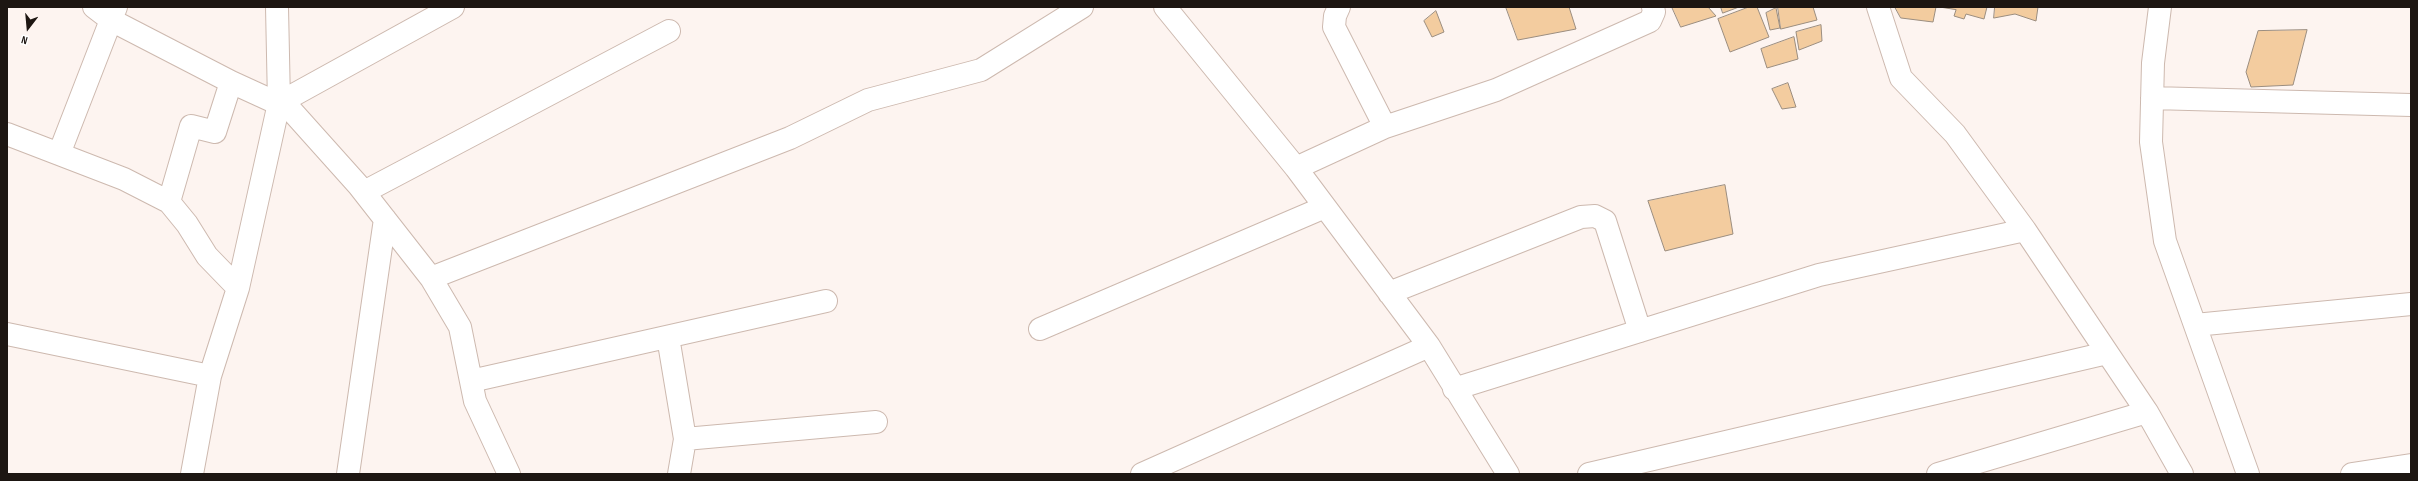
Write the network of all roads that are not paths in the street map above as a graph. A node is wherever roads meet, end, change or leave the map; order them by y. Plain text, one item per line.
1 (277, 7) edge
2 (453, 7) edge
3 (1082, 7) edge
4 (1165, 7) edge
5 (1339, 7) edge
6 (1653, 7) edge
7 (1878, 7) edge
8 (2160, 7) edge
9 (107, 11) edge
10 (669, 31) dead end
11 (231, 82) junction
12 (2152, 98) junction
13 (279, 103) junction
14 (2411, 105) edge
15 (1385, 127) junction
16 (7, 134) edge
17 (59, 154) junction
18 (1296, 168) junction
19 (364, 192) junction
20 (169, 202) junction
21 (1325, 207) junction
22 (385, 219) junction
23 (2025, 230) junction
24 (431, 278) junction
25 (238, 288) junction
26 (1389, 293) junction
27 (826, 301) dead end
28 (2411, 304) edge
29 (2195, 325) junction
30 (1040, 329) dead end
31 (1640, 331) junction
32 (7, 334) edge
33 (668, 337) junction
34 (1429, 346) junction
35 (2107, 353) junction
36 (210, 376) junction
37 (471, 381) junction
38 (1454, 389) junction
39 (2147, 412) junction
40 (876, 422) dead end
41 (685, 439) junction
42 (2411, 465) edge
43 (192, 474) edge
44 (348, 474) edge
45 (509, 474) edge
46 (679, 474) edge
47 (1142, 474) edge
48 (1508, 474) edge
49 (1589, 474) edge
50 (1938, 474) edge
51 (2182, 474) edge
52 (2248, 474) edge
53 (2352, 474) edge

1 - 13 street
2 - 13 street
3 - 24 street
4 - 18 street
5 - 15 street
6 - 15 street
7 - 23 street
8 - 12 street
9 - 11 street
9 - 17 street
10 - 19 street
11 - 13 street
11 - 20 street
12 - 14 street
12 - 29 street
13 - 19 street
13 - 25 street
15 - 18 street
16 - 17 street
17 - 20 street
18 - 21 street
19 - 22 street
20 - 25 street
21 - 26 street
21 - 30 street
22 - 24 street
22 - 44 street
23 - 31 street
23 - 35 street
24 - 37 street
25 - 36 street
26 - 31 street
26 - 34 street
27 - 33 street
28 - 29 street
29 - 52 street
31 - 38 street
32 - 36 street
33 - 37 street
33 - 41 street
34 - 38 street
34 - 47 street
35 - 39 street
35 - 49 street
36 - 43 street
37 - 45 street
38 - 48 street
39 - 50 street
39 - 51 street
40 - 41 street
41 - 46 street
42 - 53 street

